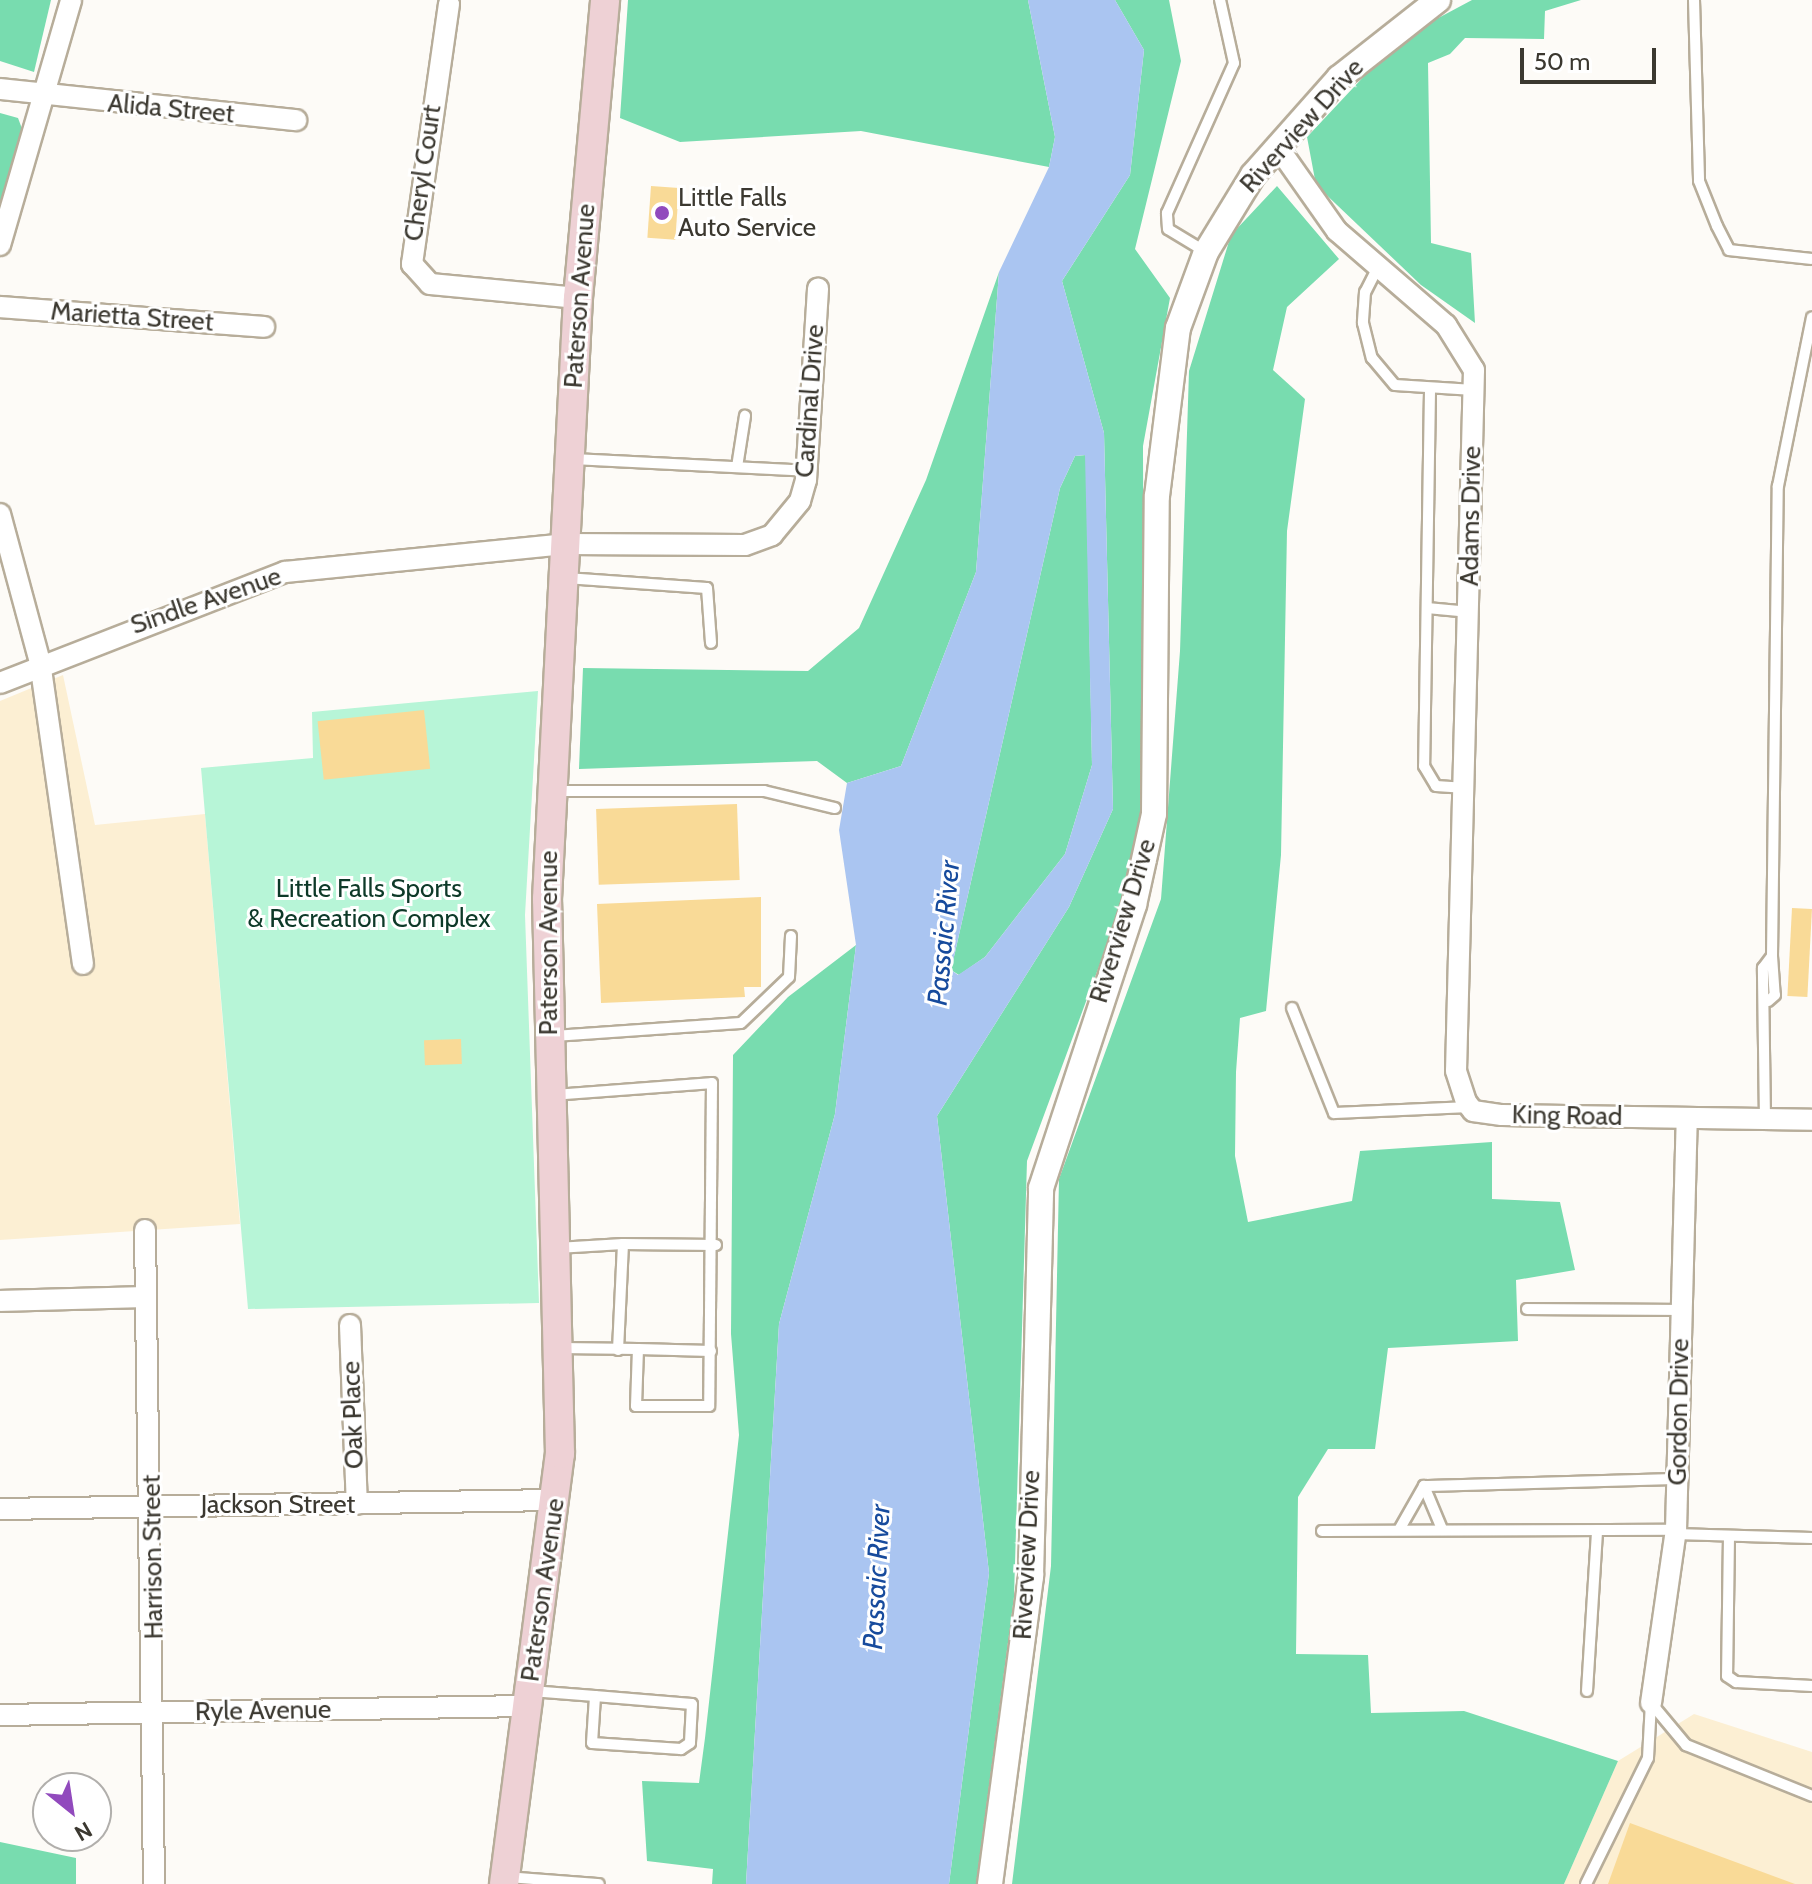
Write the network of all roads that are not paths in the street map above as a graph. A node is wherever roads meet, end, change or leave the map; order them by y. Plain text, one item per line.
1 (71, 0) edge
2 (605, 0) edge
3 (1220, 0) edge
4 (1438, 0) edge
5 (1694, 0) edge
6 (449, 4) dead end
7 (0, 89) edge
8 (47, 99) junction
9 (296, 120) dead end
10 (1277, 146) junction
11 (0, 245) edge
12 (1206, 252) junction
13 (1812, 259) edge
14 (1378, 267) junction
15 (818, 288) dead end
16 (578, 298) junction
17 (0, 307) edge
18 (1812, 317) edge
19 (264, 327) dead end
20 (1474, 390) junction
21 (1430, 391) junction
22 (745, 416) dead end
23 (571, 459) junction
24 (737, 467) junction
25 (807, 471) junction
26 (0, 514) edge
27 (565, 544) junction
28 (564, 578) junction
29 (1427, 608) junction
30 (1470, 612) junction
31 (711, 643) dead end
32 (40, 662) junction
33 (0, 683) edge
34 (1466, 788) junction
35 (552, 791) junction
36 (835, 808) dead end
37 (791, 936) dead end
38 (83, 964) dead end
39 (1292, 1008) dead end
40 (548, 1037) junction
41 (550, 1095) junction
42 (1470, 1107) junction
43 (1687, 1118) junction
44 (1765, 1120) junction
45 (1812, 1120) edge
46 (145, 1230) dead end
47 (623, 1244) junction
48 (716, 1245) junction
49 (556, 1248) junction
50 (145, 1297) junction
51 (0, 1301) edge
52 (1527, 1309) dead end
53 (1682, 1310) junction
54 (350, 1325) dead end
55 (559, 1348) junction
56 (638, 1349) junction
57 (618, 1350) junction
58 (711, 1351) junction
59 (1678, 1479) junction
60 (1424, 1486) junction
61 (555, 1500) junction
62 (357, 1504) junction
63 (152, 1505) junction
64 (0, 1509) edge
65 (1442, 1529) junction
66 (1399, 1530) junction
67 (1597, 1530) junction
68 (1322, 1531) dead end
69 (1676, 1532) junction
70 (1729, 1536) junction
71 (1812, 1538) edge
72 (1812, 1686) edge
73 (1587, 1691) dead end
74 (595, 1696) junction
75 (528, 1698) junction
76 (1651, 1703) junction
77 (155, 1713) junction
78 (0, 1715) edge
79 (1812, 1796) edge
80 (505, 1880) edge
81 (584, 1883) edge
82 (154, 1884) edge
83 (599, 1884) edge
84 (990, 1884) edge
85 (1586, 1884) edge

1 - 8 street
2 - 16 main road, Paterson Avenue
3 - 12 lane
4 - 10 street, Riverview Drive
5 - 13 lane
6 - 16 street, Cheryl Court
7 - 8 street, Alida Street
8 - 9 street, Alida Street
8 - 11 street
10 - 12 street, Riverview Drive
10 - 14 street, Adams Drive
12 - 84 street, Riverview Drive
14 - 20 street, Adams Drive
14 - 21 lane
15 - 25 street, Cardinal Drive
16 - 23 main road, Paterson Avenue
17 - 19 street, Marietta Street
18 - 44 lane
20 - 21 lane
20 - 30 street, Adams Drive
21 - 29 lane
22 - 24 lane
23 - 24 lane
23 - 27 main road, Paterson Avenue
24 - 25 lane
25 - 27 street, Cardinal Drive
26 - 32 street
27 - 28 main road, Paterson Avenue
27 - 32 street, Sindle Avenue
28 - 31 lane
28 - 35 main road, Paterson Avenue
29 - 30 lane
29 - 34 lane
30 - 34 street, Adams Drive
32 - 33 street, Sindle Avenue
32 - 38 street
34 - 42 street, Adams Drive
35 - 36 lane
35 - 40 main road, Paterson Avenue
37 - 40 lane
39 - 42 lane
40 - 41 main road, Paterson Avenue
41 - 48 lane
41 - 49 main road, Paterson Avenue
42 - 43 street, King Road
43 - 44 street, King Road
43 - 53 street, Gordon Drive
44 - 45 street, King Road
46 - 50 street, Harrison Street
47 - 48 lane
47 - 49 lane
47 - 57 lane
48 - 58 lane
49 - 55 main road, Paterson Avenue
50 - 51 street
50 - 63 street, Harrison Street
52 - 53 lane
53 - 59 street, Gordon Drive
54 - 62 street, Oak Place
55 - 57 lane
55 - 61 main road, Paterson Avenue
56 - 57 lane
56 - 58 lane
56 - 58 lane
59 - 60 lane
59 - 69 street, Gordon Drive
60 - 65 lane
60 - 66 lane
61 - 62 street, Jackson Street
61 - 75 main road, Paterson Avenue
62 - 63 street, Jackson Street
63 - 64 street, Jackson Street
63 - 77 street, Harrison Street
65 - 66 lane
65 - 67 lane
66 - 68 lane
67 - 69 lane
67 - 73 lane
69 - 70 lane
69 - 76 street, Gordon Drive
70 - 71 lane
70 - 72 lane
74 - 74 lane
74 - 75 lane
75 - 77 street, Ryle Avenue
75 - 80 main road, Paterson Avenue
76 - 79 lane
76 - 85 lane
77 - 78 street, Ryle Avenue
77 - 82 street, Harrison Street
80 - 81 lane
81 - 83 lane

